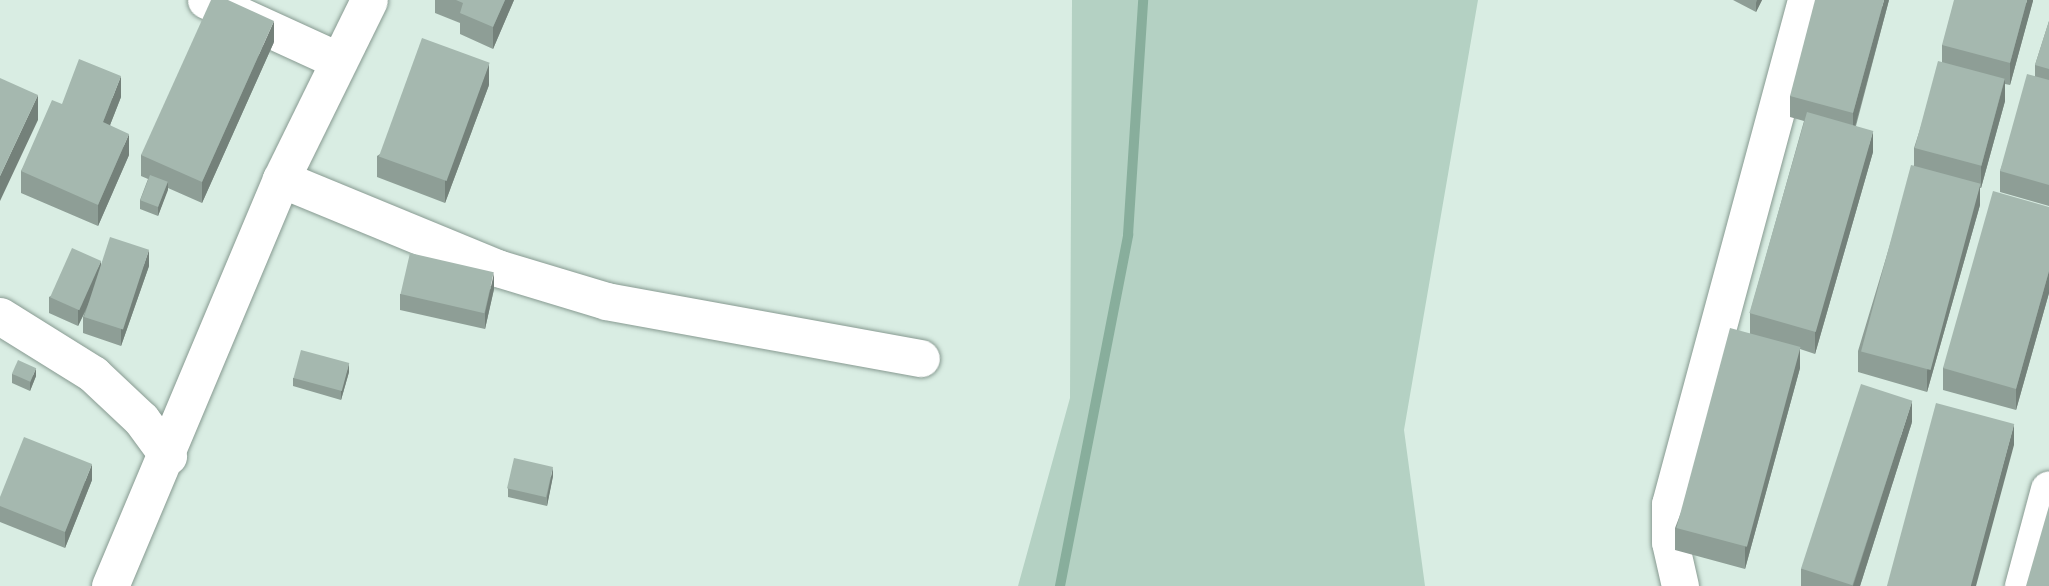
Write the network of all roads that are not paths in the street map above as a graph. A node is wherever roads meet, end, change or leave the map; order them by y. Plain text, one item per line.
1 (206, 0) edge
2 (369, 0) edge
3 (1806, 0) edge
4 (337, 60) junction
5 (281, 179) junction
6 (0, 316) edge
7 (920, 358) dead end
8 (167, 456) junction
9 (2049, 489) edge
10 (110, 586) edge
11 (1680, 586) edge
12 (2023, 586) edge

1 - 4 street
2 - 4 street
3 - 11 street
4 - 5 street
5 - 7 street
5 - 8 street
6 - 8 street
8 - 10 street
9 - 12 street

